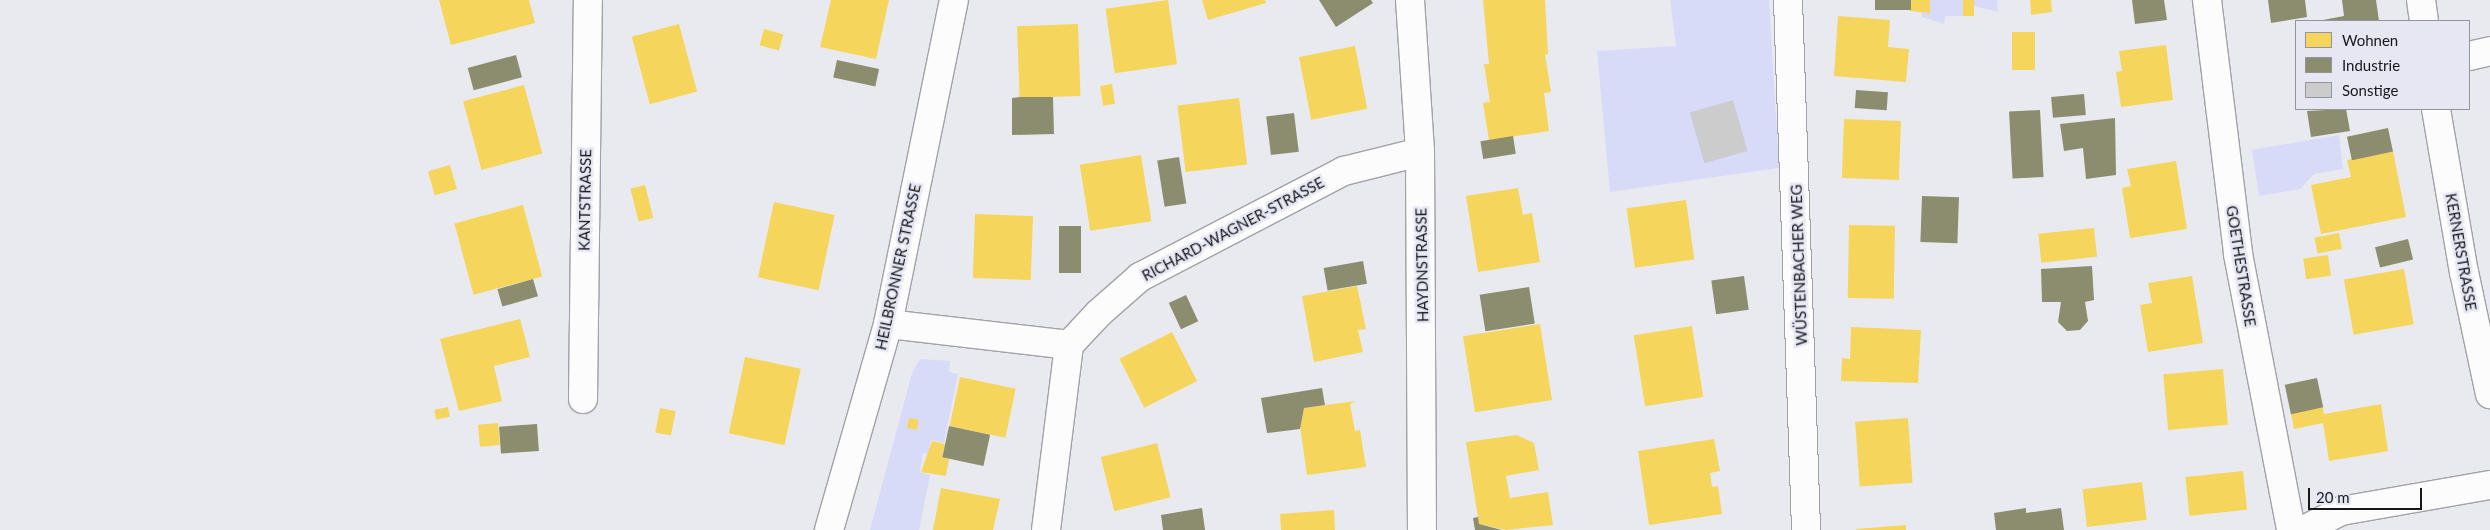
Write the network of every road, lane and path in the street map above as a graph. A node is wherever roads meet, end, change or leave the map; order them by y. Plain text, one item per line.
1 (588, 0) edge
2 (954, 0) edge
3 (1410, 0) edge
4 (1788, 0) edge
5 (2207, 0) edge
6 (2421, 0) edge
7 (2424, 20) edge
8 (2490, 51) edge
9 (2470, 56) edge
10 (2436, 110) edge
11 (1420, 152) junction
12 (888, 324) junction
13 (1069, 345) junction
14 (2490, 394) edge
15 (583, 399) dead end
16 (2490, 485) edge
17 (829, 530) edge
18 (1046, 530) edge
19 (1422, 530) edge
20 (1806, 530) edge
21 (2292, 530) edge
22 (2304, 530) edge

1 - 15 street, KANTSTRASSE
2 - 12 street, HEILBRONNER STRASSE
3 - 11 street, HAYDNSTRASSE
4 - 20 street, WÜSTENBACHER WEG
5 - 21 street, GOETHESTRASSE
6 - 7 street
8 - 9 street
10 - 14 street, KERNERSTRASSE
11 - 13 street, RICHARD-WAGNER-STRASSE
11 - 19 street, HAYDNSTRASSE
12 - 13 street
12 - 17 street, HEILBRONNER STRASSE
13 - 18 street
16 - 22 street

